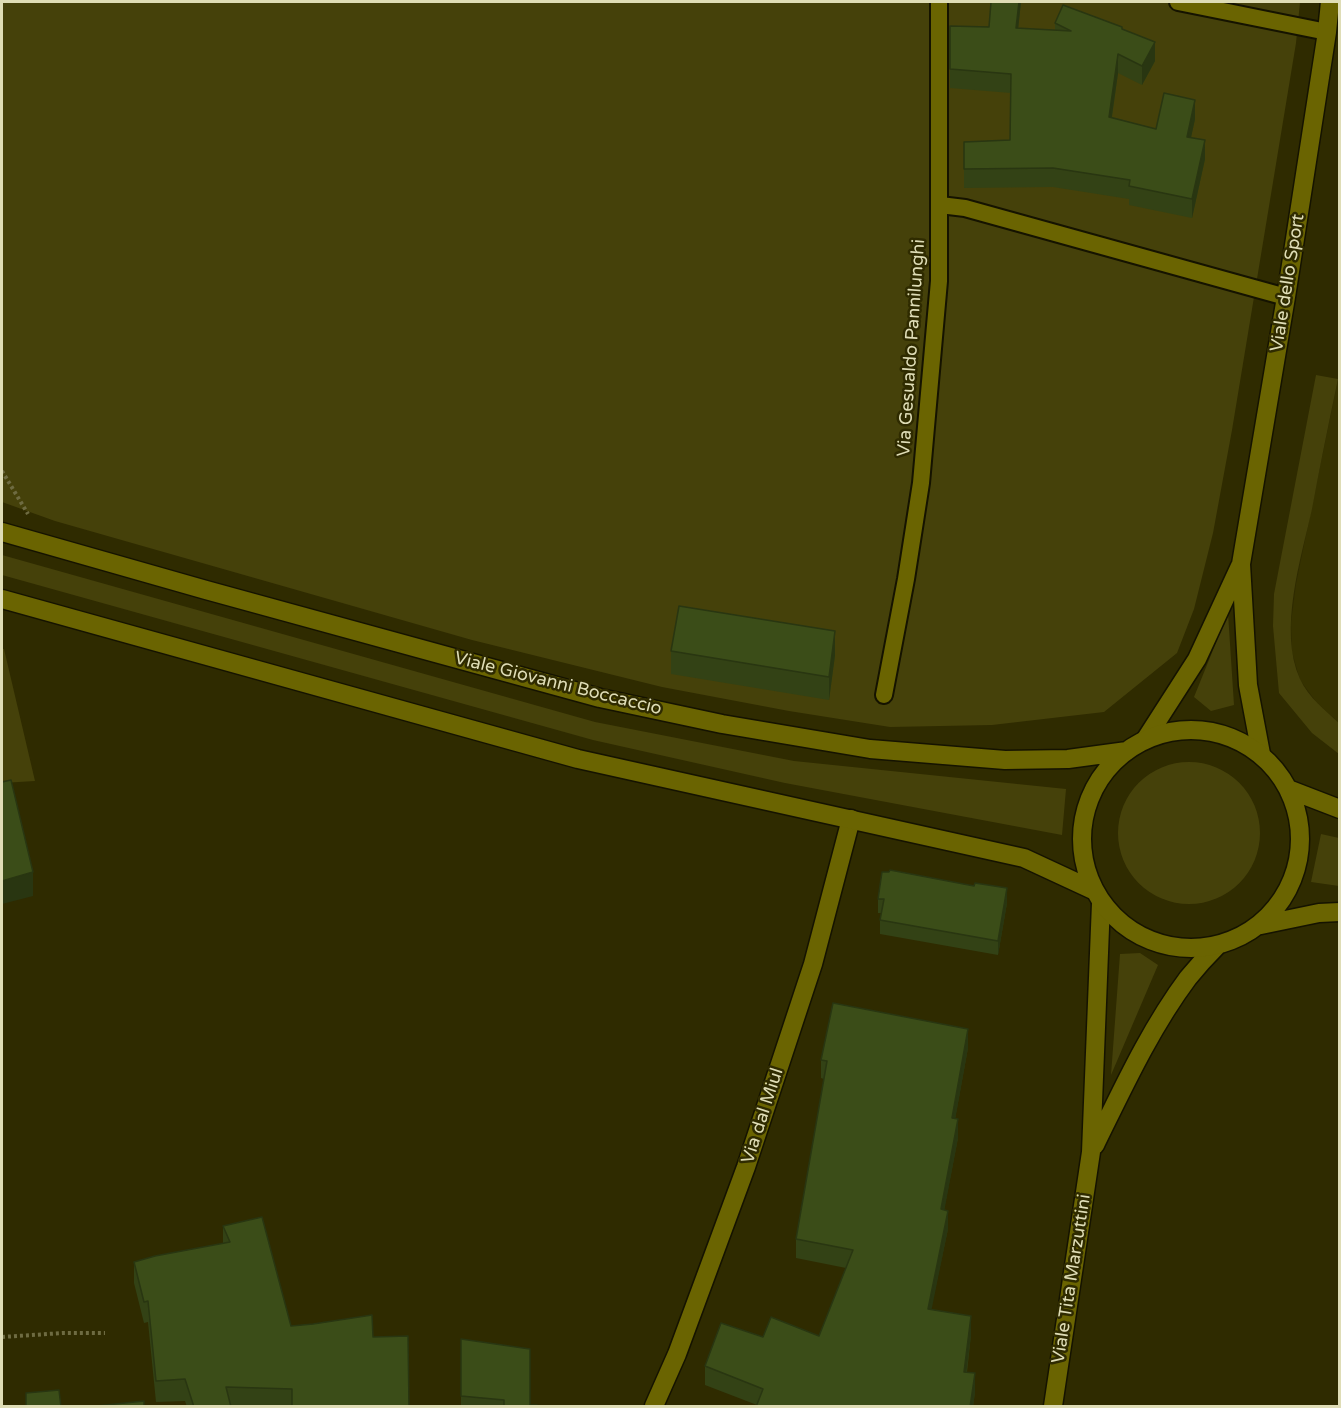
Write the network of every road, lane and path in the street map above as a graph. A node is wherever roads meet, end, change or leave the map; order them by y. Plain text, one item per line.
1 (939, 2) edge
2 (1178, 2) edge
3 (1330, 2) edge
4 (1327, 32) junction
5 (940, 205) junction
6 (1286, 297) junction
7 (2, 471) edge
8 (2, 532) edge
9 (49, 545) junction
10 (1241, 564) junction
11 (2, 599) edge
12 (884, 695) dead end
13 (1145, 740) junction
14 (1126, 751) junction
15 (1261, 754) junction
16 (1288, 789) junction
17 (1340, 809) edge
18 (850, 819) junction
19 (1097, 896) junction
20 (1340, 912) edge
21 (1259, 926) junction
22 (1216, 947) junction
23 (1091, 1152) junction
24 (105, 1333) dead end
25 (2, 1337) edge
26 (654, 1407) edge
27 (1053, 1407) edge

1 - 5 lane, Via Gesualdo Pannilunghi
2 - 4 lane
3 - 4 main road, Viale dello Sport
4 - 6 main road, Viale dello Sport
5 - 6 lane
5 - 12 lane, Via Gesualdo Pannilunghi
6 - 10 main road, Viale dello Sport
7 - 9 path
8 - 9 main road, Viale Giovanni Boccaccio
9 - 14 main road, Viale Giovanni Boccaccio
10 - 13 main road, Viale dello Sport
10 - 15 main road, Viale dello Sport
11 - 18 main road
13 - 14 main road
13 - 15 main road
14 - 19 main road
15 - 16 main road
16 - 17 main road
16 - 21 main road
18 - 19 main road
18 - 26 main road, Via dal Miul
19 - 22 main road
19 - 23 main road, Viale Tita Marzuttini
20 - 21 main road
21 - 22 main road
22 - 23 main road, Viale Tita Marzuttini
23 - 27 main road, Viale Tita Marzuttini
24 - 25 path

